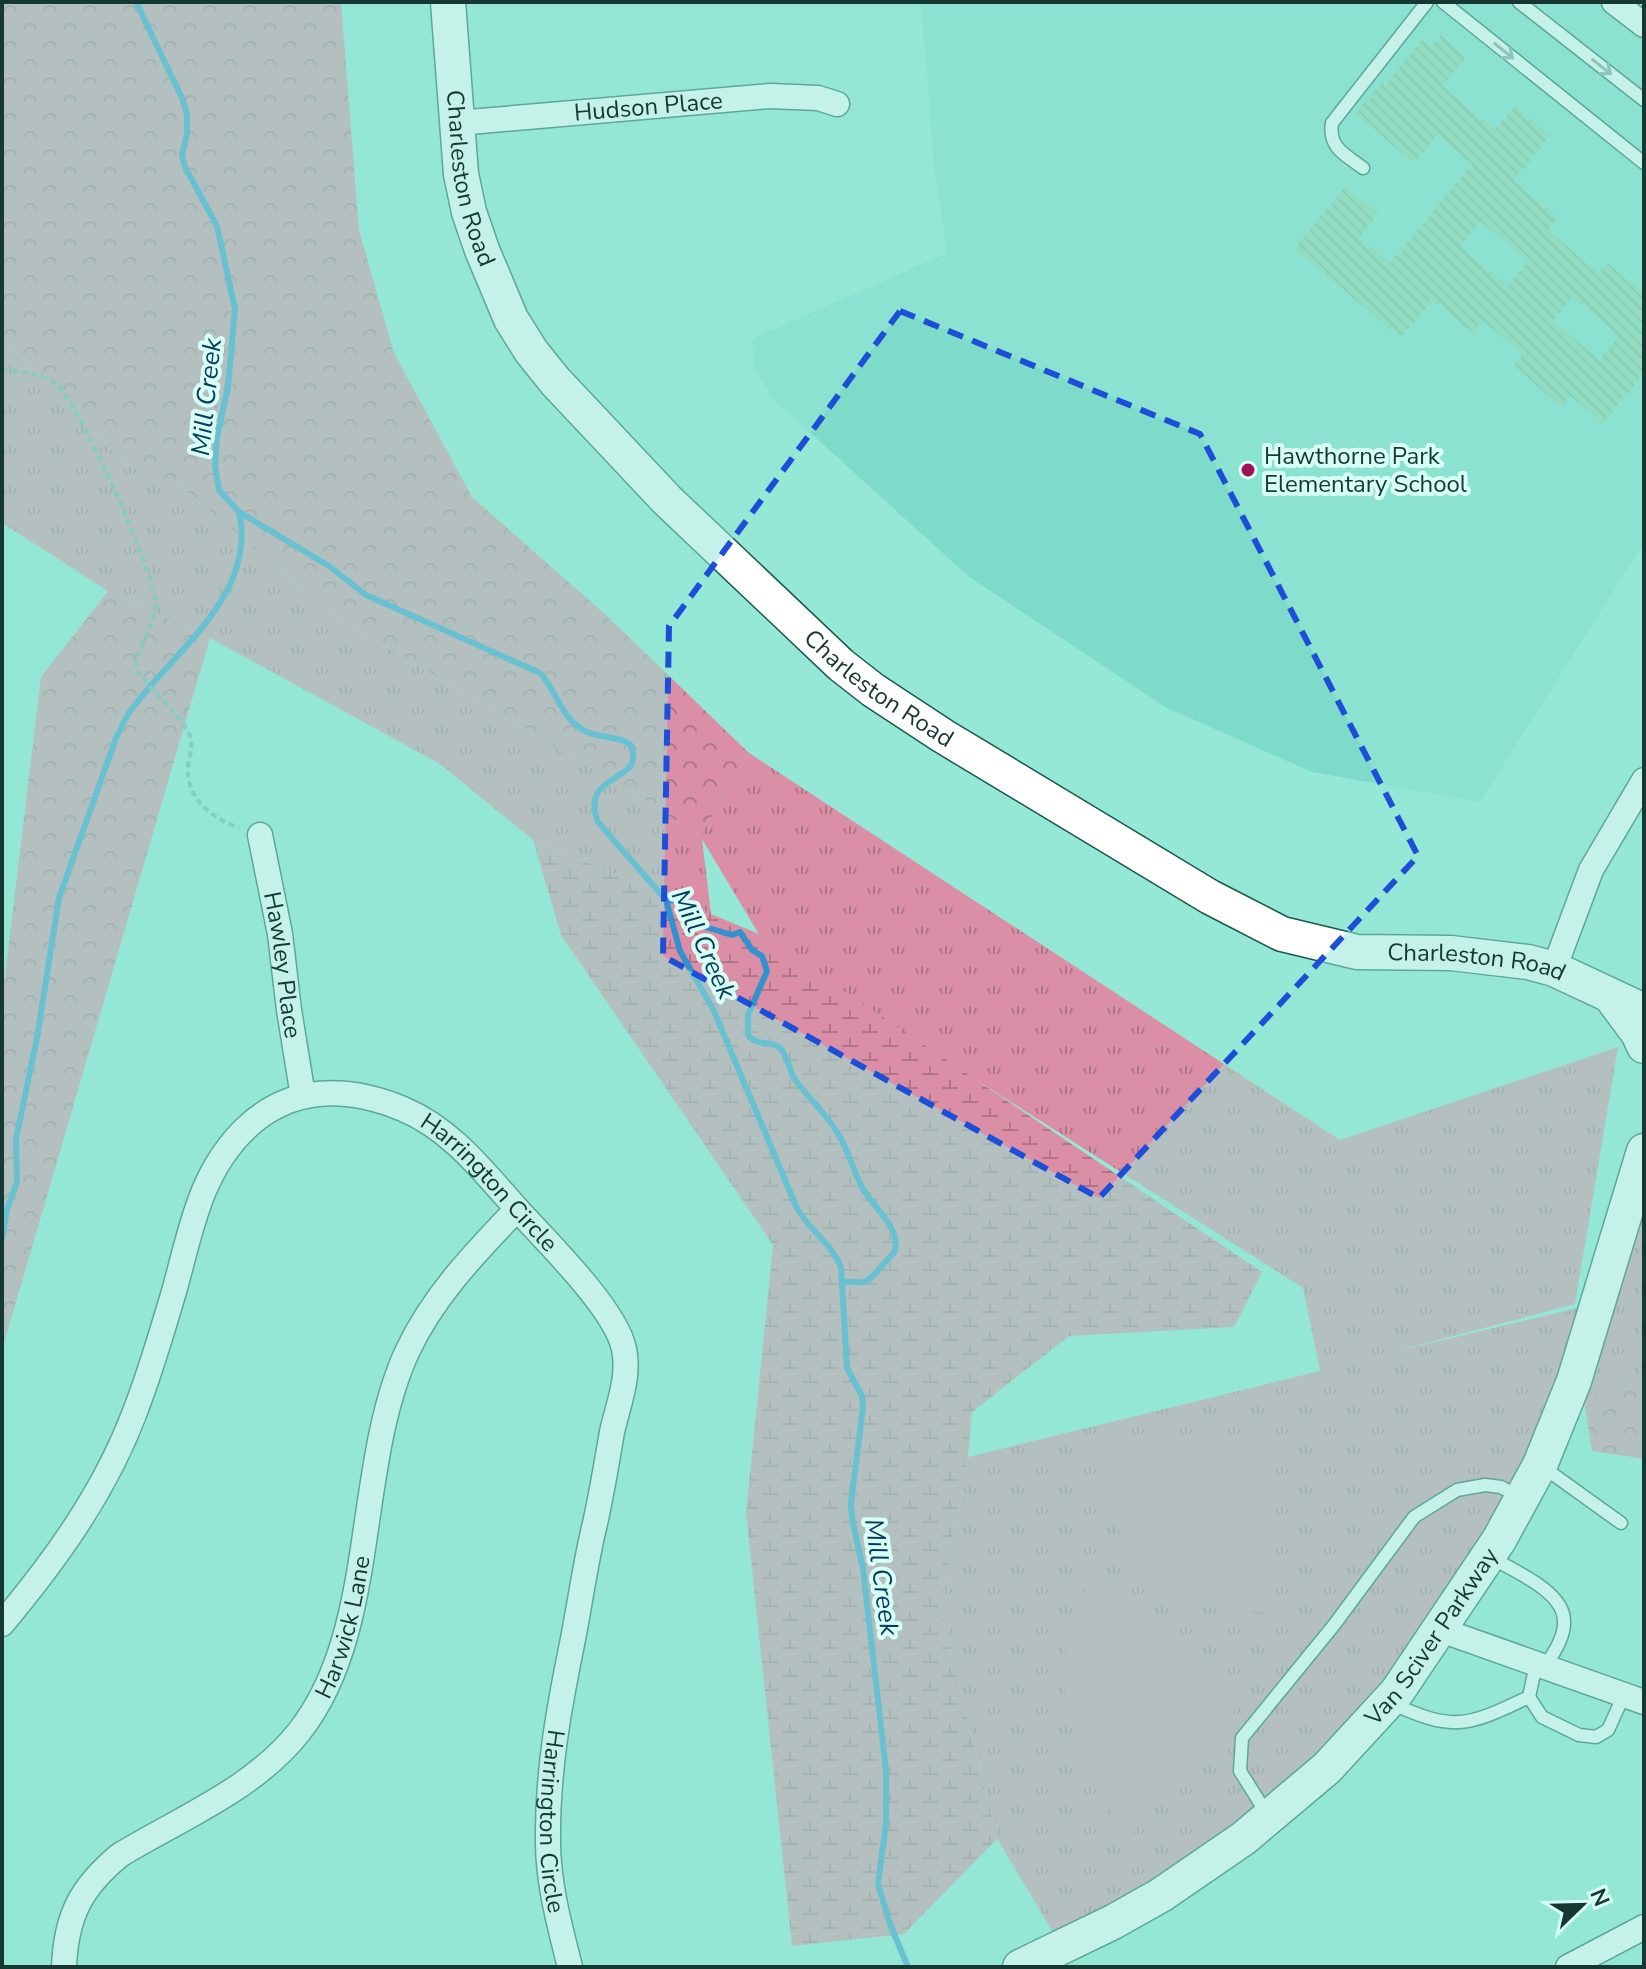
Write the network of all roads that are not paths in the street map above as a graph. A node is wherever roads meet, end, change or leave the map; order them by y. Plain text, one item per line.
1 (448, 2) edge
2 (1427, 2) edge
3 (1443, 2) edge
4 (1519, 2) edge
5 (1614, 2) edge
6 (1644, 25) edge
7 (1644, 100) edge
8 (837, 104) dead end
9 (457, 123) junction
10 (1644, 163) edge
11 (1363, 168) dead end
12 (1644, 780) edge
13 (260, 835) road end
14 (1554, 969) junction
15 (1610, 994) junction
16 (1644, 1011) edge
17 (1644, 1046) edge
18 (303, 1096) junction
19 (1644, 1151) edge
20 (517, 1209) junction
21 (1540, 1465) junction
22 (1524, 1499) junction
23 (1621, 1523) dead end
24 (1489, 1556) junction
25 (2, 1624) edge
26 (1438, 1629) junction
27 (1541, 1666) junction
28 (1529, 1697) junction
29 (1634, 1698) edge
30 (1388, 1702) junction
31 (1269, 1818) junction
32 (1644, 1927) edge
33 (64, 1967) edge
34 (570, 1967) edge
35 (1020, 1967) edge
36 (1568, 1967) edge

1 - 9 street, Charleston Road
2 - 11 lane
3 -> 10 lane
4 -> 7 lane
5 - 6 street
8 - 9 street, Hudson Place
9 - 14 street, Charleston Road
12 - 14 street
13 - 18 street, Hawley Place
14 - 15 street, Charleston Road
15 - 16 street, Charleston Road
15 - 17 street
18 - 20 street, Harrington Circle
18 - 25 street, Harrington Circle
19 - 21 street, Van Sciver Parkway
20 - 33 street, Harwick Lane
20 - 34 street, Harrington Circle
21 - 22 street, Van Sciver Parkway
21 - 23 lane
22 - 24 street, Van Sciver Parkway
22 - 31 lane
24 - 26 street, Van Sciver Parkway
24 - 27 lane
26 - 27 street
26 - 30 street, Van Sciver Parkway
27 - 28 lane
27 - 29 street
28 - 29 lane
28 - 30 lane
30 - 31 street, Van Sciver Parkway
31 - 35 street, Van Sciver Parkway
32 - 36 street

